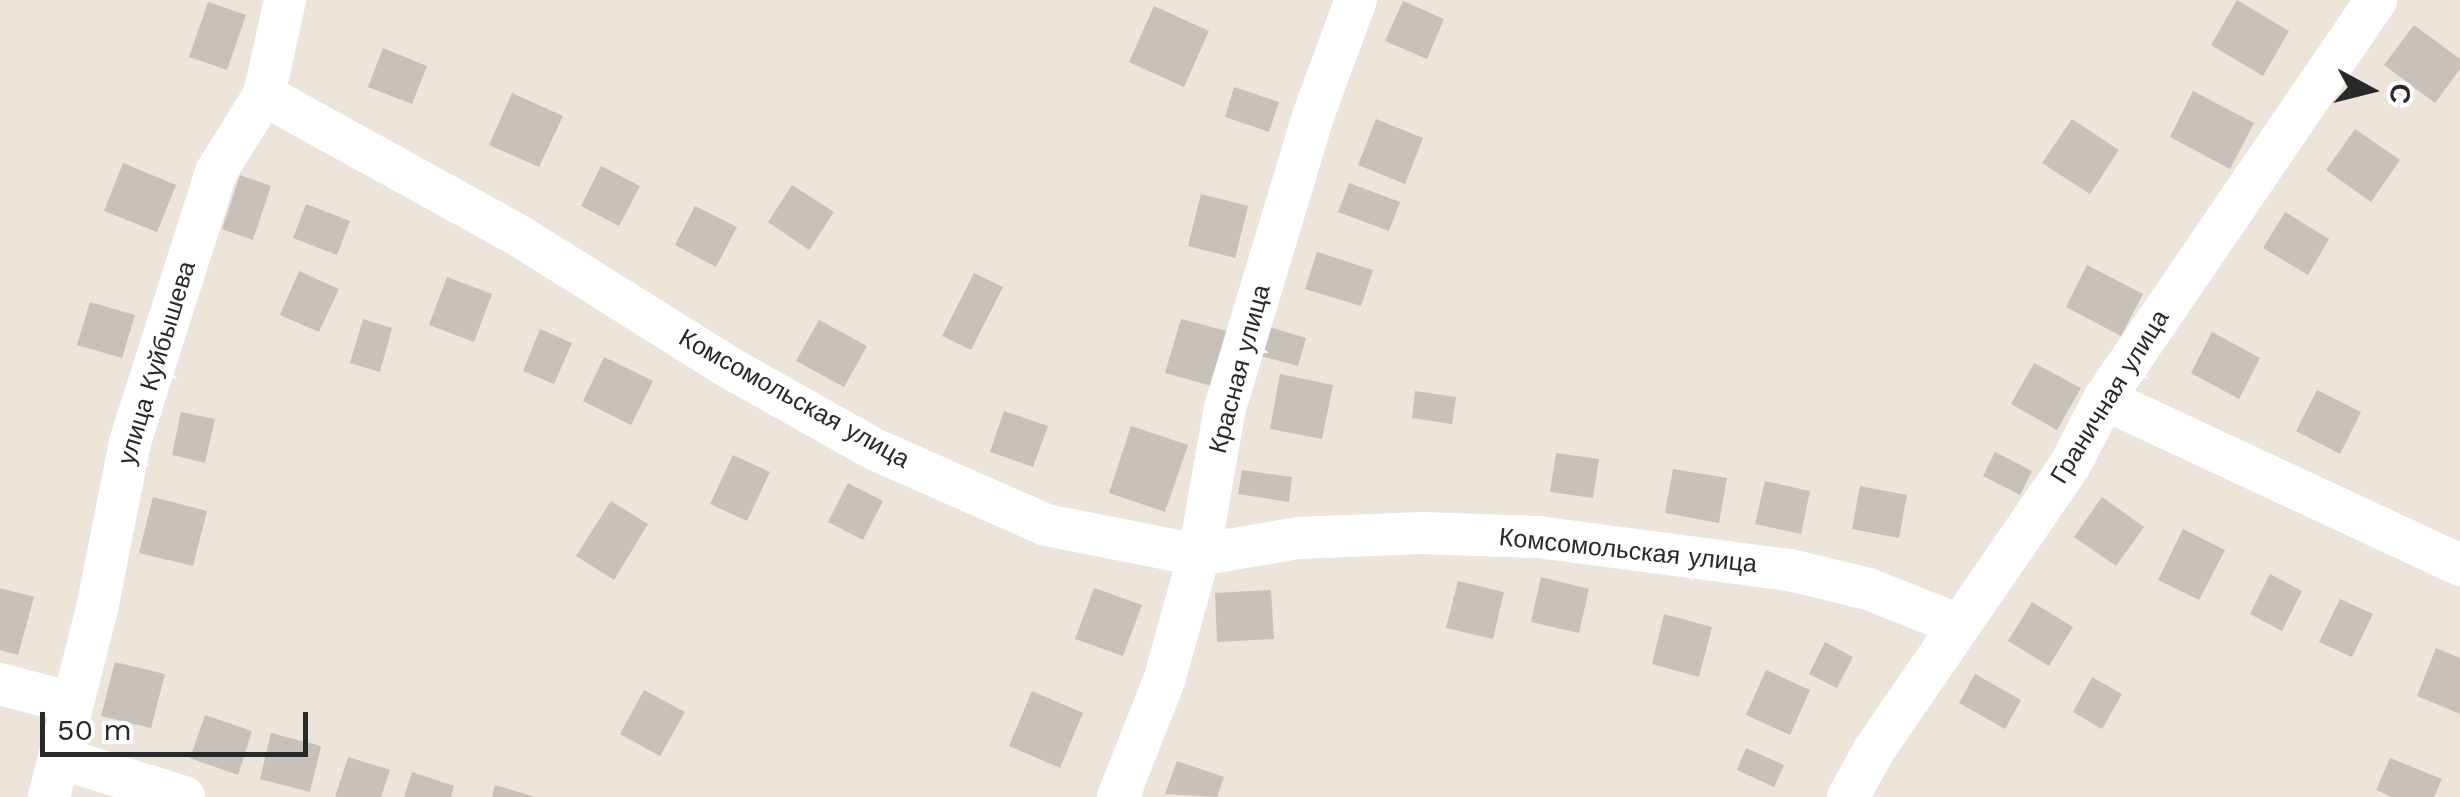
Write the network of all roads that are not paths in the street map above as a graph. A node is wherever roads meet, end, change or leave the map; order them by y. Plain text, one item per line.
1 (285, 0) edge
2 (1356, 0) edge
3 (2376, 0) edge
4 (264, 95) junction
5 (2104, 399) junction
6 (1199, 555) junction
7 (2460, 565) edge
8 (1959, 626) junction
9 (0, 684) edge
10 (72, 702) junction
11 (54, 778) edge
12 (184, 797) edge
13 (1118, 797) edge
14 (1848, 797) edge

1 - 4 street, улица Куйбышева
2 - 6 street, Красная улица
3 - 5 street, Граничная улица
4 - 6 street, Комсомольская улица
4 - 10 street, улица Куйбышева
5 - 7 street
5 - 8 street, Граничная улица
6 - 8 street, Комсомольская улица
6 - 13 street, Красная улица
8 - 14 street, Граничная улица
9 - 10 street
10 - 11 street, улица Куйбышева
11 - 12 street

